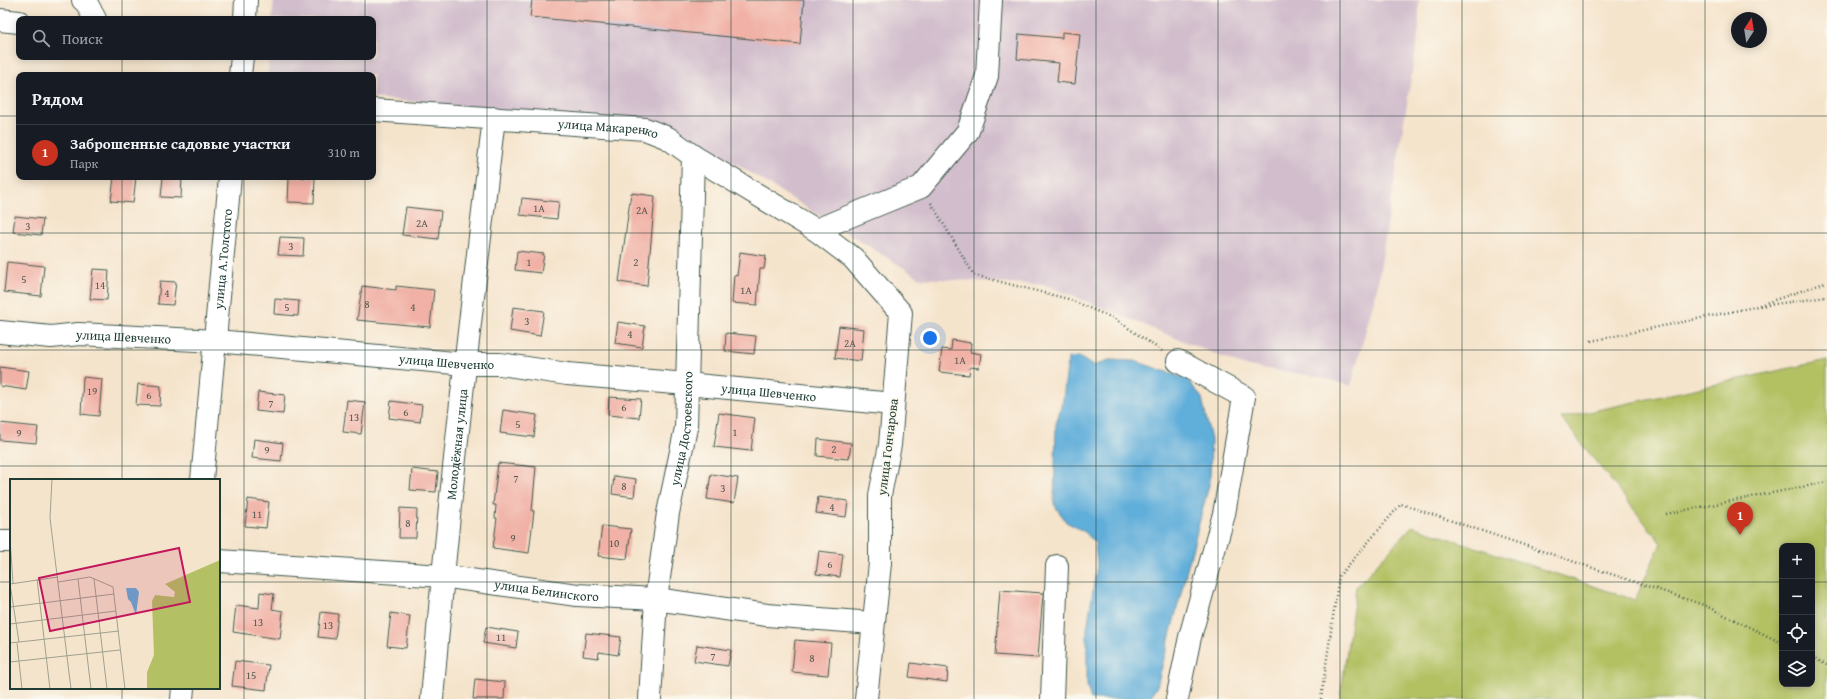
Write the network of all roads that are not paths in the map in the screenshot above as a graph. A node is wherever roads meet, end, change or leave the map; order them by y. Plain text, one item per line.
1 (83, 0) edge
2 (246, 0) edge
3 (991, 0) edge
4 (93, 16) edge
5 (245, 16) edge
6 (0, 20) edge
7 (16, 22) edge
8 (242, 60) edge
9 (240, 72) edge
10 (376, 110) edge
11 (494, 118) junction
12 (693, 156) junction
13 (230, 180) edge
14 (816, 230) junction
15 (0, 332) edge
16 (216, 341) junction
17 (1178, 361) road end
18 (465, 364) junction
19 (687, 384) junction
20 (893, 404) junction
21 (202, 479) edge
22 (220, 561) edge
23 (1057, 566) dead end
24 (442, 576) junction
25 (656, 599) junction
26 (873, 623) junction
27 (183, 689) edge
28 (182, 699) edge
29 (432, 699) edge
30 (650, 699) edge
31 (866, 699) edge
32 (1052, 699) edge
33 (1177, 699) edge

1 - 4 street
2 - 5 street
3 - 14 street
6 - 7 street
8 - 9 street
10 - 11 street, улица Макаренко
11 - 12 street, улица Макаренко
11 - 18 street, Молодёжная улица
12 - 14 street, улица Макаренко
12 - 19 street, улица Достоевского
13 - 16 street, улица А.Толстого
14 - 20 street, улица Гончарова
15 - 16 street, улица Шевченко
16 - 18 street, улица Шевченко
16 - 21 street, улица А.Толстого
17 - 33 street
18 - 19 street, улица Шевченко
18 - 24 street, Молодёжная улица
19 - 20 street, улица Шевченко
19 - 25 street, улица Достоевского
20 - 26 street, улица Гончарова
22 - 24 street, улица Белинского
23 - 32 street
24 - 25 street, улица Белинского
24 - 29 street, Молодёжная улица
25 - 26 street, улица Белинского
25 - 30 street, улица Достоевского
26 - 31 street, улица Гончарова
27 - 28 street

